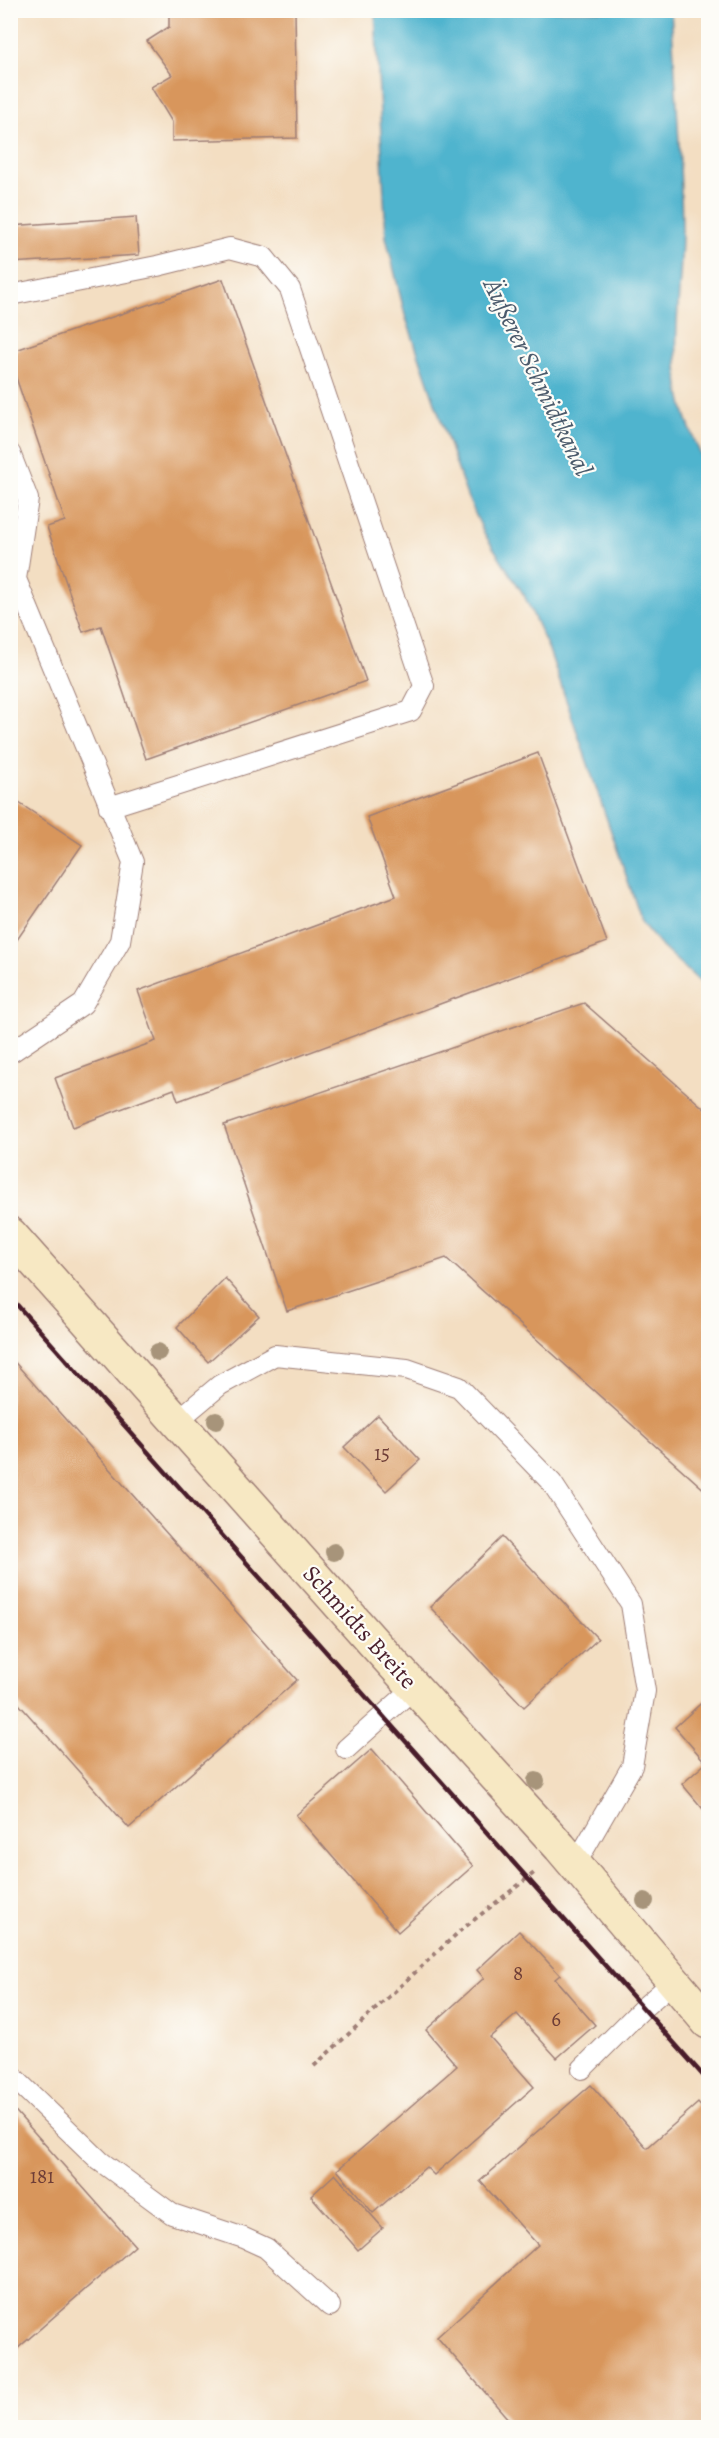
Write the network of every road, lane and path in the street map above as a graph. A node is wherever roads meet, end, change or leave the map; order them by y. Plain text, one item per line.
1 (10, 295) edge
2 (10, 453) edge
3 (109, 807) junction
4 (10, 1053) edge
5 (10, 1234) edge
6 (177, 1421) junction
7 (414, 1688) junction
8 (346, 1749) dead end
9 (567, 1856) junction
10 (674, 1982) junction
11 (708, 2022) edge
12 (314, 2066) dead end
13 (582, 2069) dead end
14 (10, 2074) edge
15 (330, 2307) dead end

1 - 3 lane
2 - 3 lane
3 - 4 lane
5 - 6 main road, Schmidts Breite
6 - 7 main road, Schmidts Breite
6 - 9 lane
7 - 8 lane
7 - 9 main road, Schmidts Breite
9 - 10 main road, Schmidts Breite
9 - 12 path
10 - 11 main road, Schmidts Breite
10 - 13 lane
14 - 15 lane

